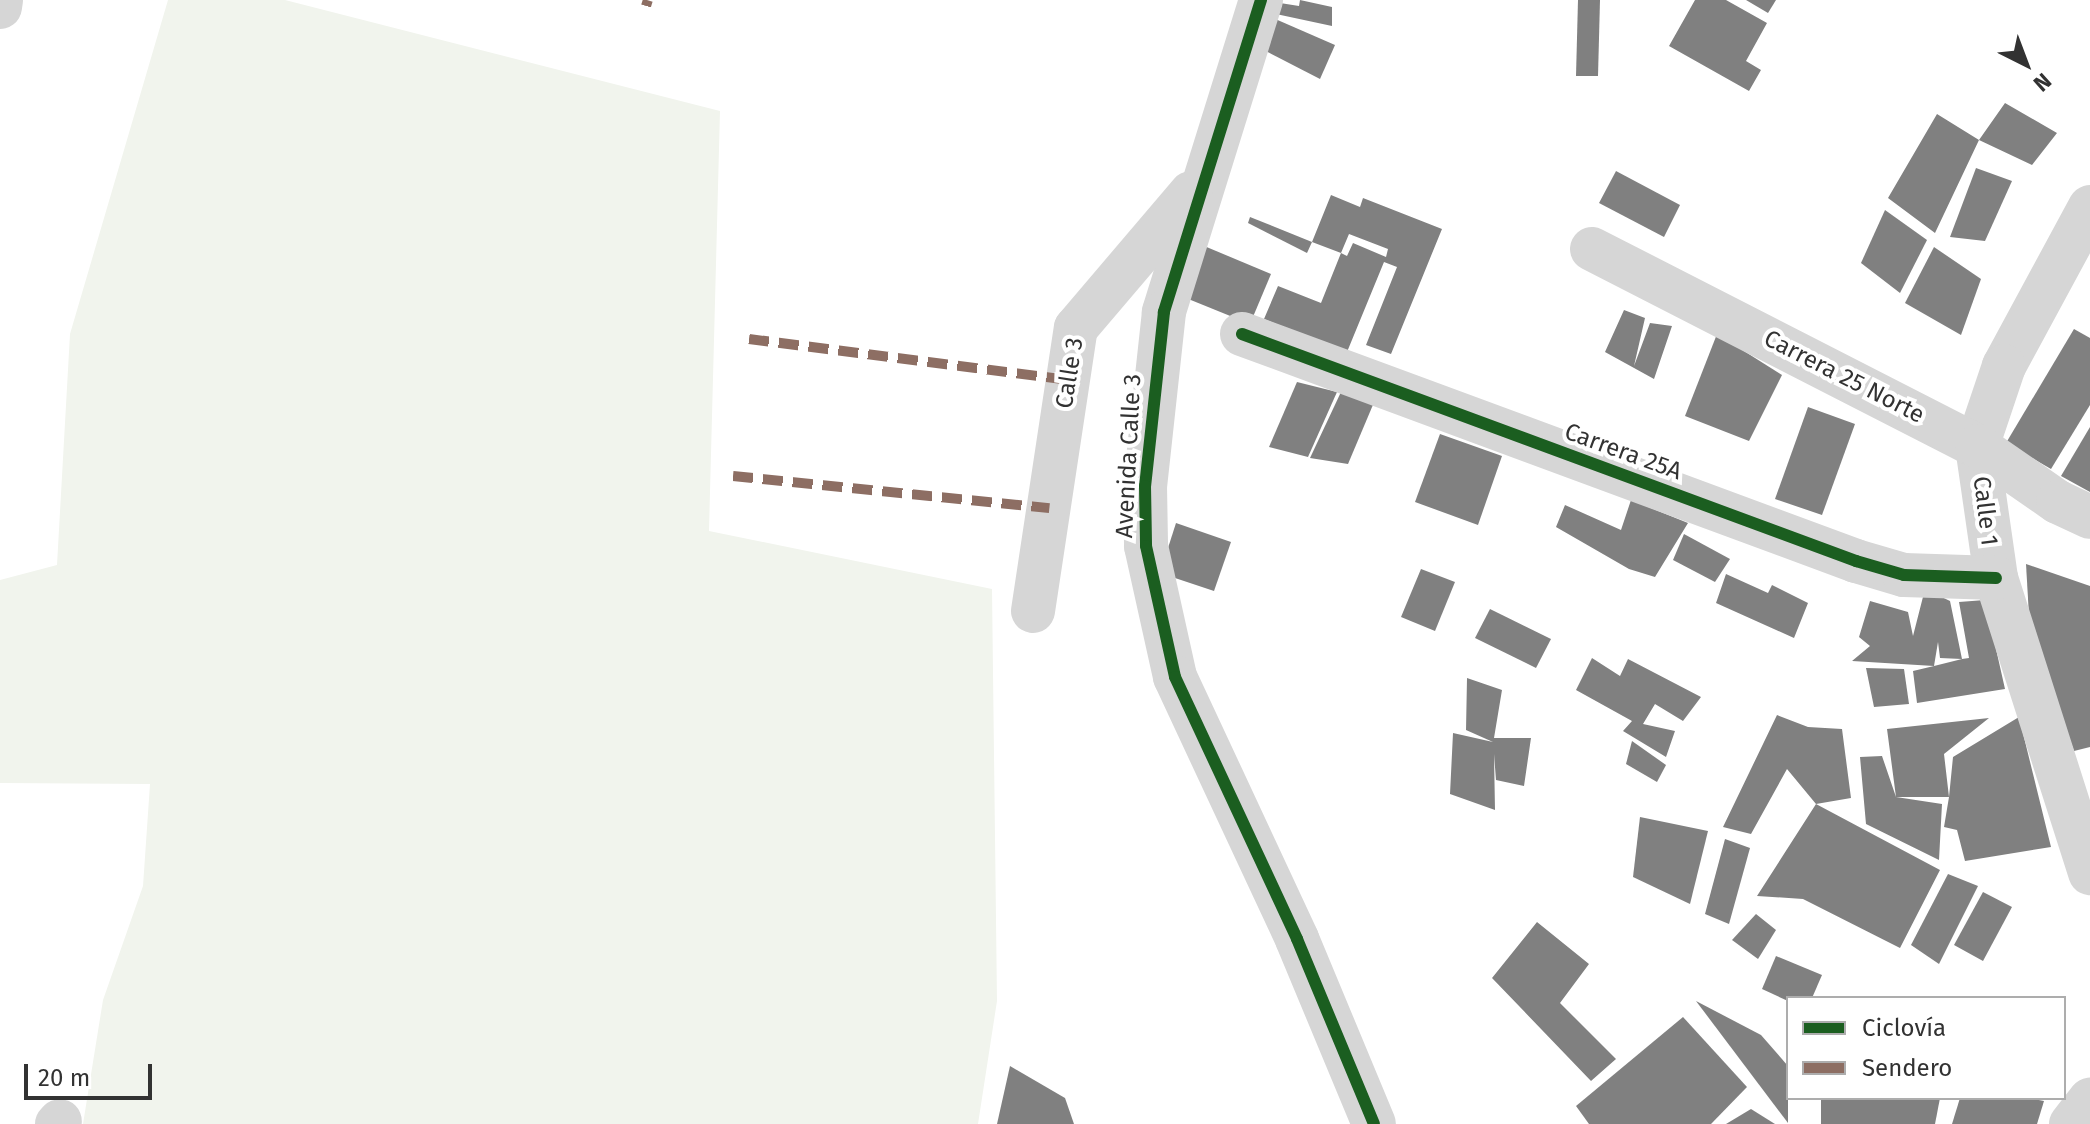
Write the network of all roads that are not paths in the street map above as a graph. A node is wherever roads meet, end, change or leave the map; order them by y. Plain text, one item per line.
1 (1, 0) edge
2 (1261, 0) edge
3 (0, 7) edge
4 (1203, 179) junction
5 (2090, 207) edge
6 (1592, 249) dead end
7 (1242, 334) dead end
8 (1977, 446) junction
9 (2090, 517) edge
10 (1996, 578) junction
11 (1033, 611) dead end
12 (2090, 873) edge
13 (2090, 1100) edge
14 (1374, 1124) edge
15 (2071, 1124) edge

1 - 3 street
2 - 4 street, Avenida Calle 3
4 - 11 street, Calle 3
4 - 14 street, Avenida Calle 3
5 - 8 street, Calle 1
6 - 8 street, Carrera 25 Norte
7 - 10 street, Carrera 25A
8 - 9 street, Carrera 25 Norte
8 - 10 street, Calle 1
10 - 12 street, Calle 1
13 - 15 street

